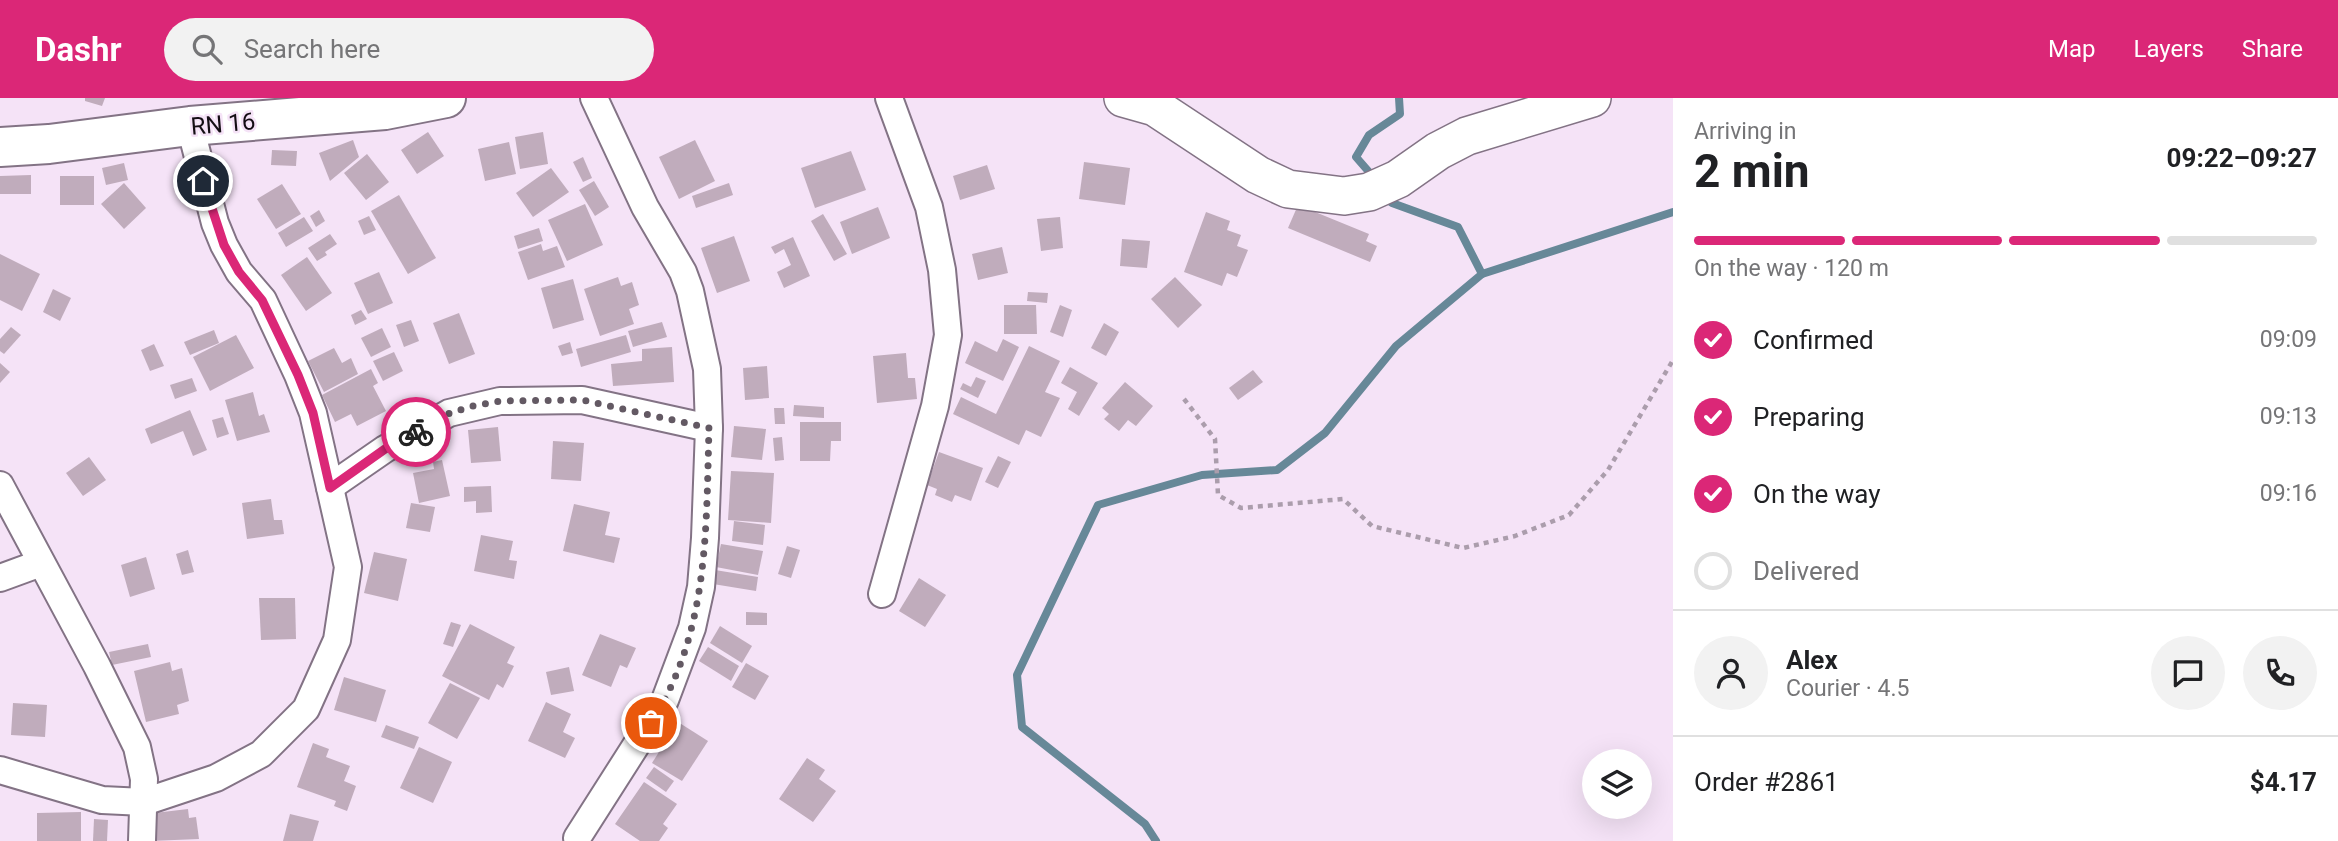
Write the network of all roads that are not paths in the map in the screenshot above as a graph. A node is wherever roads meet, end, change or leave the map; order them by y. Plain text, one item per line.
1 (446, 98) edge
2 (594, 98) edge
3 (889, 98) edge
4 (1123, 98) edge
5 (1592, 98) edge
6 (1541, 104) edge
7 (190, 126) junction
8 (0, 147) edge
9 (709, 428) junction
10 (0, 485) edge
11 (330, 488) junction
12 (41, 563) junction
13 (0, 578) edge
14 (882, 594) dead end
15 (0, 770) edge
16 (144, 802) junction
17 (577, 838) dead end
18 (142, 841) edge

1 - 7 main road, RN 16 / RN 16
2 - 9 street
3 - 14 street
4 - 6 main road
5 - 6 main road
7 - 8 main road, RN 16 / RN 16
7 - 11 street
9 - 11 street
9 - 17 street
10 - 12 street
11 - 16 street
12 - 13 street
12 - 16 street
15 - 16 street
16 - 18 street

